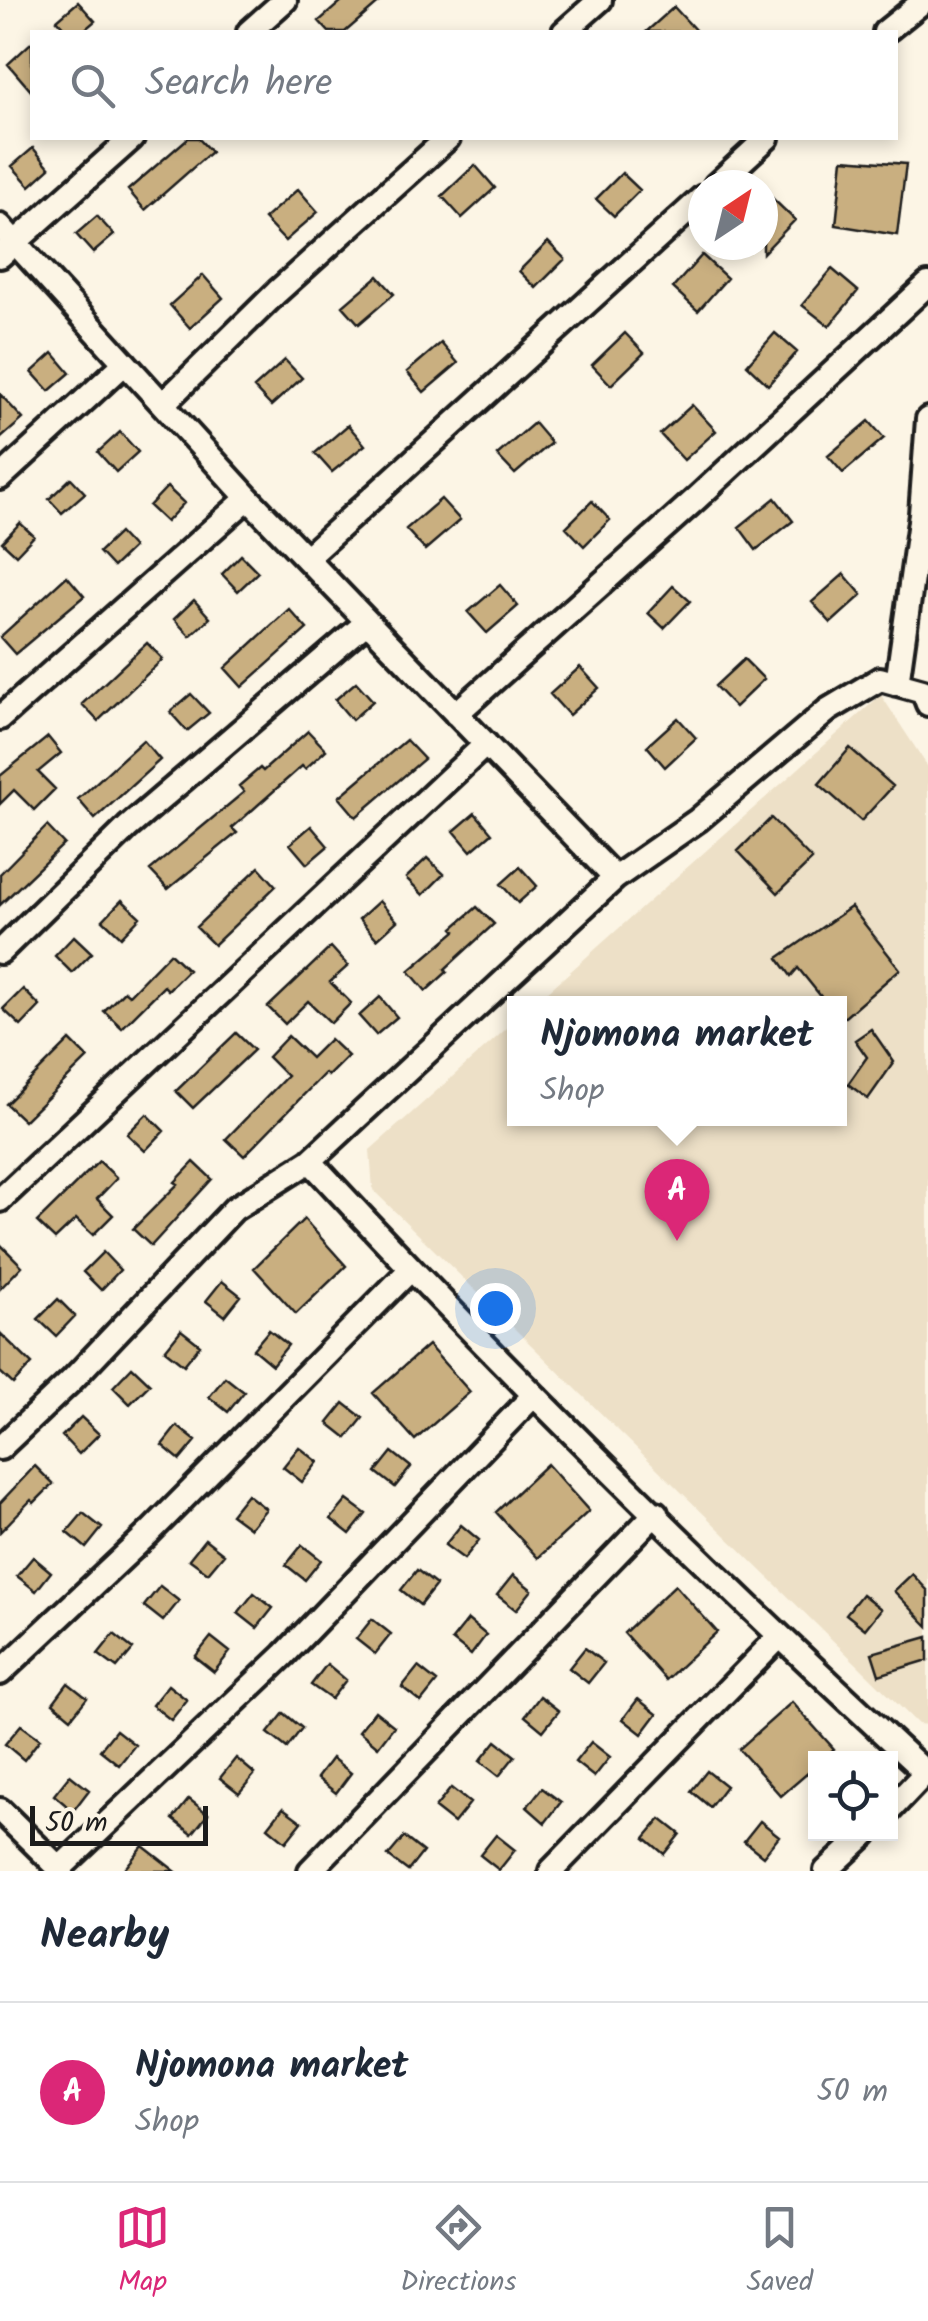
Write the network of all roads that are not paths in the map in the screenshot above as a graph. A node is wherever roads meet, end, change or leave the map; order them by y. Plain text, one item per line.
1 (285, 0) edge
2 (600, 0) edge
3 (925, 0) edge
4 (251, 30) edge
5 (566, 30) edge
6 (888, 30) edge
7 (130, 140) edge
8 (446, 140) edge
9 (764, 140) edge
10 (732, 170) edge
11 (688, 211) edge
12 (5, 242) edge
13 (928, 284) edge
14 (125, 363) junction
15 (163, 404) junction
16 (928, 419) edge
17 (0, 478) edge
18 (248, 498) junction
19 (925, 512) edge
20 (306, 558) junction
21 (367, 622) junction
22 (897, 684) junction
23 (928, 704) edge
24 (456, 714) junction
25 (0, 718) edge
26 (486, 744) junction
27 (615, 878) junction
28 (0, 952) edge
29 (310, 1161) junction
30 (0, 1200) edge
31 (410, 1270) junction
32 (534, 1394) junction
33 (0, 1448) edge
34 (656, 1513) junction
35 (779, 1637) junction
36 (0, 1672) edge
37 (926, 1771) edge
38 (898, 1801) edge
39 (0, 1810) edge
40 (858, 1841) edge
41 (60, 1870) edge
42 (310, 1871) edge
43 (551, 1871) edge
44 (826, 1871) edge

1 - 4 lane
2 - 5 lane
3 - 6 lane
7 - 12 lane
8 - 15 lane
9 - 10 lane
11 - 20 lane
12 - 14 lane
13 - 24 lane
14 - 15 lane
14 - 17 lane
15 - 18 lane
16 - 19 lane
18 - 20 lane
18 - 25 lane
19 - 22 lane
20 - 21 lane
21 - 24 lane
21 - 28 lane
22 - 23 lane
22 - 27 lane
24 - 26 lane
26 - 27 lane
26 - 30 lane
27 - 29 lane
29 - 31 lane
29 - 33 lane
31 - 32 lane
31 - 36 lane
32 - 34 lane
32 - 41 lane
34 - 35 lane
34 - 42 lane
35 - 37 lane
35 - 43 lane
37 - 38 lane
39 - 41 lane
40 - 44 lane

